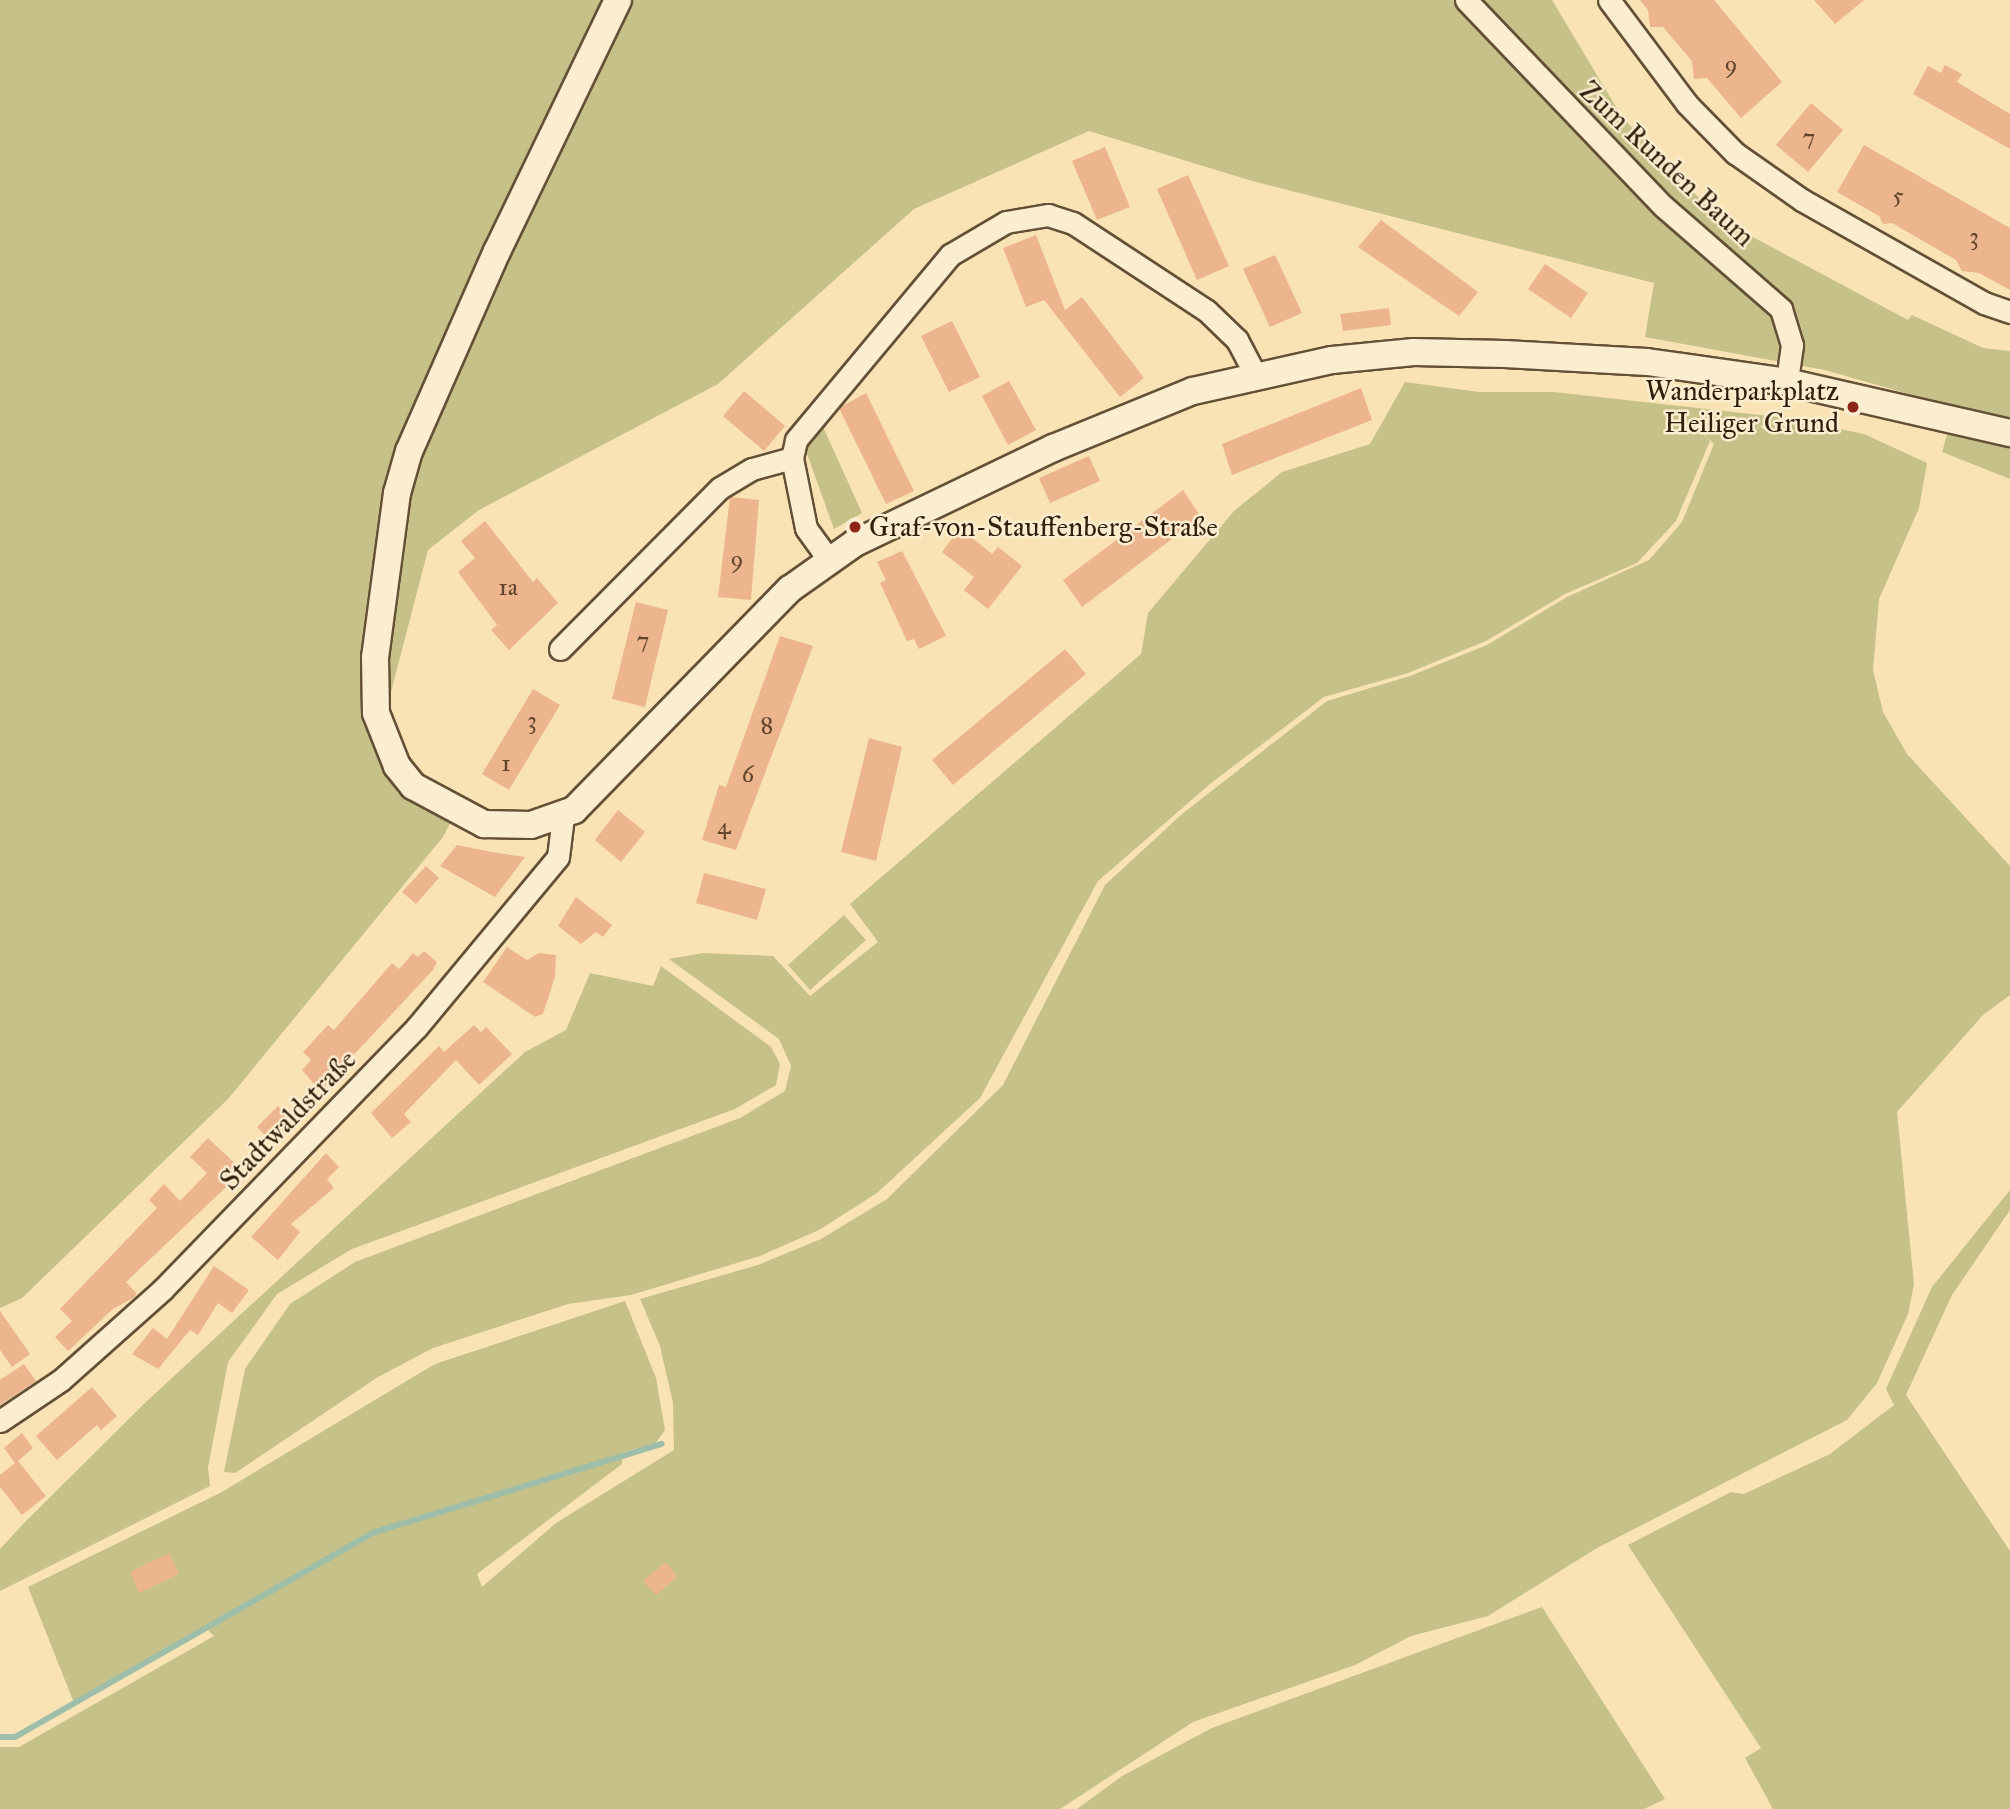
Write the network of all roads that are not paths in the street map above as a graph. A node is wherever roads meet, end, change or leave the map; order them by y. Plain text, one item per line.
1 (618, 0) edge
2 (1466, 0) edge
3 (1609, 0) edge
4 (2010, 312) edge
5 (1256, 376) junction
6 (1787, 383) junction
7 (2007, 435) edge
8 (792, 458) junction
9 (829, 560) junction
10 (561, 649) dead end
11 (563, 817) junction
12 (0, 1421) edge

1 - 11 street
2 - 6 street, Zum Runden Baum
3 - 4 street
5 - 6 street
5 - 8 street
5 - 9 street
6 - 7 street
8 - 9 street
8 - 10 street
9 - 11 street
11 - 12 street, Stadtwaldstraße

